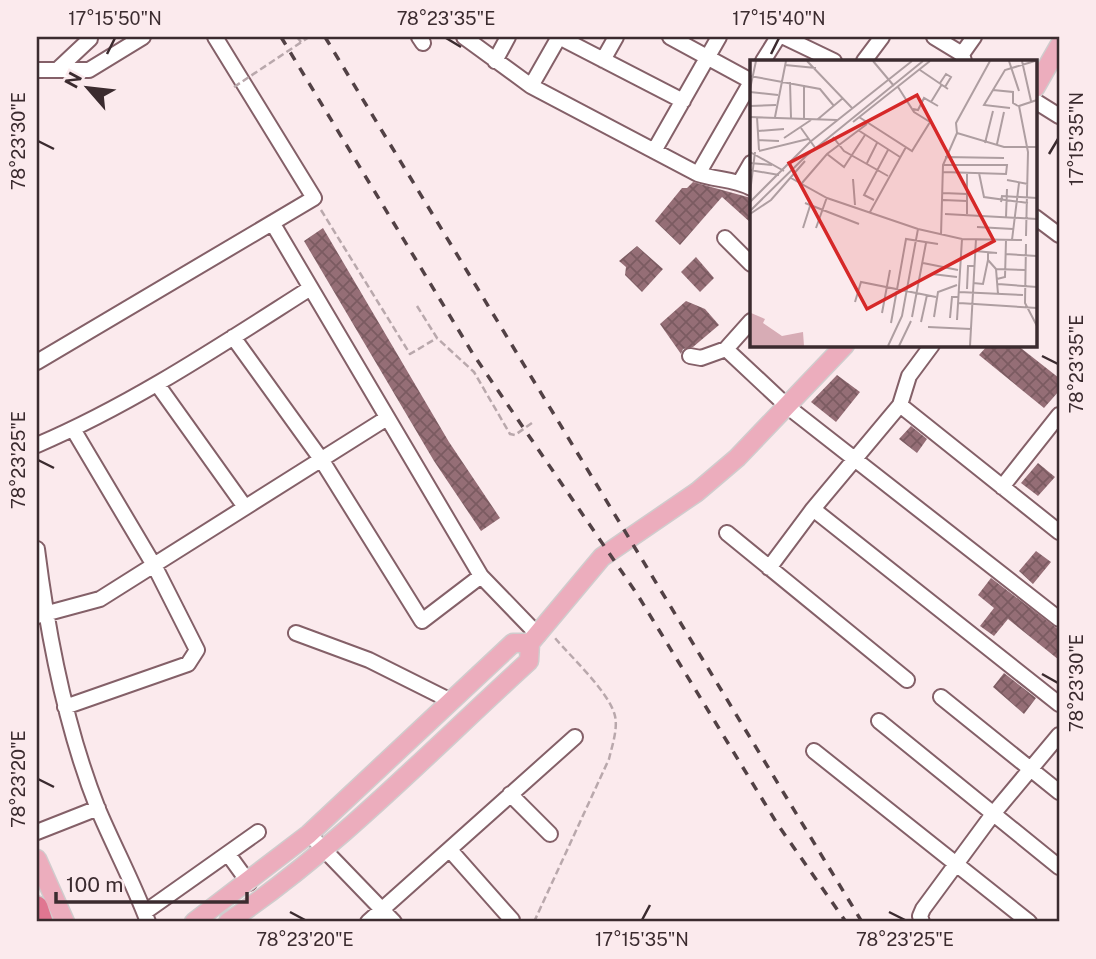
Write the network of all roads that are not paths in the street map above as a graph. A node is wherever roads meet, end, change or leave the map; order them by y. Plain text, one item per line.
1 (88, 37) edge
2 (142, 37) edge
3 (215, 37) edge
4 (464, 37) edge
5 (508, 37) edge
6 (559, 37) edge
7 (616, 37) edge
8 (670, 37) edge
9 (719, 37) edge
10 (778, 37) edge
11 (784, 37) edge
12 (882, 37) edge
13 (934, 37) edge
14 (974, 37) edge
15 (1059, 46) edge
16 (708, 57) junction
17 (963, 58) edge
18 (603, 60) junction
19 (765, 60) edge
20 (832, 60) edge
21 (865, 60) edge
22 (495, 61) junction
23 (37, 70) edge
24 (57, 70) junction
25 (750, 81) edge
26 (750, 84) edge
27 (531, 86) junction
28 (1036, 86) edge
29 (683, 101) junction
30 (1036, 102) edge
31 (1059, 116) edge
32 (654, 151) junction
33 (750, 167) edge
34 (698, 174) junction
35 (746, 185) edge
36 (1036, 218) edge
37 (273, 224) junction
38 (1059, 235) edge
39 (725, 238) dead end
40 (750, 263) edge
41 (309, 289) junction
42 (750, 322) edge
43 (233, 337) junction
44 (842, 346) edge
45 (931, 346) edge
46 (726, 349) junction
47 (690, 356) dead end
48 (37, 362) edge
49 (158, 384) junction
50 (900, 405) junction
51 (788, 407) junction
52 (1059, 415) edge
53 (387, 418) junction
54 (73, 429) junction
55 (37, 445) edge
56 (855, 458) junction
57 (321, 459) junction
58 (1002, 488) junction
59 (245, 507) junction
60 (813, 509) junction
61 (1059, 532) edge
62 (727, 534) dead end
63 (37, 549) edge
64 (155, 567) junction
65 (769, 568) junction
66 (481, 576) junction
67 (41, 615) edge
68 (1059, 619) edge
69 (296, 633) dead end
70 (538, 635) junction
71 (906, 680) dead end
72 (941, 697) dead end
73 (451, 701) junction
74 (1059, 704) edge
75 (65, 707) junction
76 (879, 721) dead end
77 (1059, 735) edge
78 (575, 737) dead end
79 (814, 751) dead end
80 (1032, 770) junction
81 (1059, 792) edge
82 (510, 794) junction
83 (98, 808) junction
84 (993, 814) junction
85 (37, 832) edge
86 (258, 832) dead end
87 (309, 834) junction
88 (550, 834) dead end
89 (323, 849) junction
90 (450, 850) junction
91 (228, 854) junction
92 (37, 859) edge
93 (956, 864) junction
94 (1059, 867) edge
95 (249, 883) junction
96 (37, 907) edge
97 (382, 909) junction
98 (146, 917) edge
99 (512, 920) dead end
100 (42, 922) edge
101 (65, 922) edge
102 (194, 922) edge
103 (228, 922) edge
104 (368, 922) edge
105 (394, 922) edge
106 (922, 922) edge
107 (1029, 922) edge

1 - 24 street
2 - 24 street
3 - 37 street
4 - 22 street
5 - 22 street
6 - 18 street
6 - 27 street
7 - 18 street
8 - 16 street
9 - 16 street
10 - 19 street
11 - 20 street
12 - 21 street
13 - 17 street
14 - 17 street
15 - 28 main road
16 - 25 street
16 - 29 street
18 - 29 street
22 - 27 street
23 - 24 street
26 - 34 street
27 - 32 street
29 - 32 street
30 - 31 street
32 - 34 street
33 - 35 street
34 - 35 street
36 - 38 street
37 - 41 street
37 - 48 street
39 - 40 street
41 - 43 street
41 - 53 street
42 - 46 street
43 - 49 street
43 - 57 street
44 - 51 main road
45 - 50 street
46 - 47 street
46 - 51 street
49 - 54 street
49 - 59 street
50 - 56 street
50 - 58 street
51 - 56 street
51 - 70 main road
52 - 58 street
53 - 57 street
53 - 66 street
54 - 55 street
54 - 64 street
56 - 60 street
56 - 68 street
57 - 59 street
57 - 66 street
58 - 61 street
59 - 64 street
60 - 65 street
60 - 74 street
62 - 65 street
63 - 67 street
64 - 67 street
64 - 75 street
65 - 71 street
66 - 70 street
67 - 75 street
69 - 73 street
70 - 73 main road
70 - 89 main road
72 - 80 street
73 - 87 main road
75 - 83 street
76 - 84 street
77 - 80 street
78 - 82 street
79 - 93 street
80 - 81 street
80 - 84 street
82 - 88 street
82 - 90 street
83 - 85 street
83 - 98 street
84 - 93 street
84 - 94 street
86 - 91 street
87 - 89 street
87 - 95 main road
89 - 97 street
89 - 103 main road
90 - 97 street
90 - 99 street
91 - 95 street
91 - 98 street
92 - 101 main road
93 - 106 street
93 - 107 street
95 - 102 main road
96 - 100 highway
97 - 104 street
97 - 105 street

